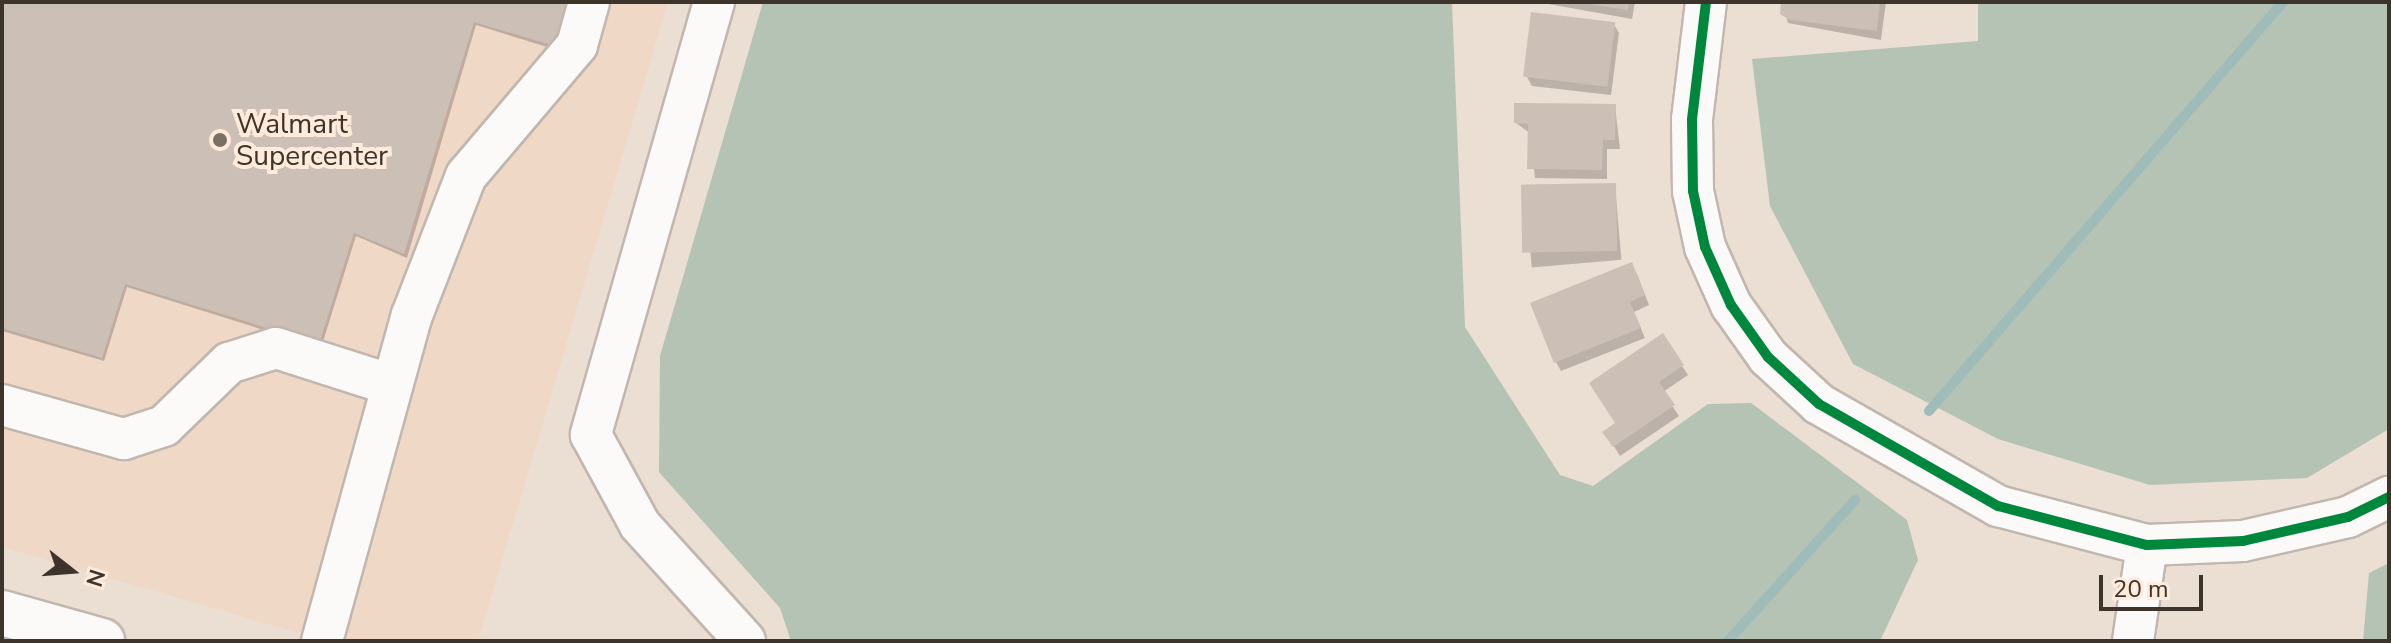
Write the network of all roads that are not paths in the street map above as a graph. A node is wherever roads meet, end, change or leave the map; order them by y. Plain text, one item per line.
1 (589, 2) edge
2 (714, 2) edge
3 (1706, 2) edge
4 (392, 385) junction
5 (2, 405) edge
6 (2389, 497) edge
7 (2147, 545) junction
8 (2, 613) edge
9 (102, 641) edge
10 (322, 641) edge
11 (745, 641) edge
12 (2133, 641) edge

1 - 4 street
2 - 11 street
3 - 7 street
4 - 5 street
4 - 10 street
6 - 7 street
7 - 12 street
8 - 9 main road

